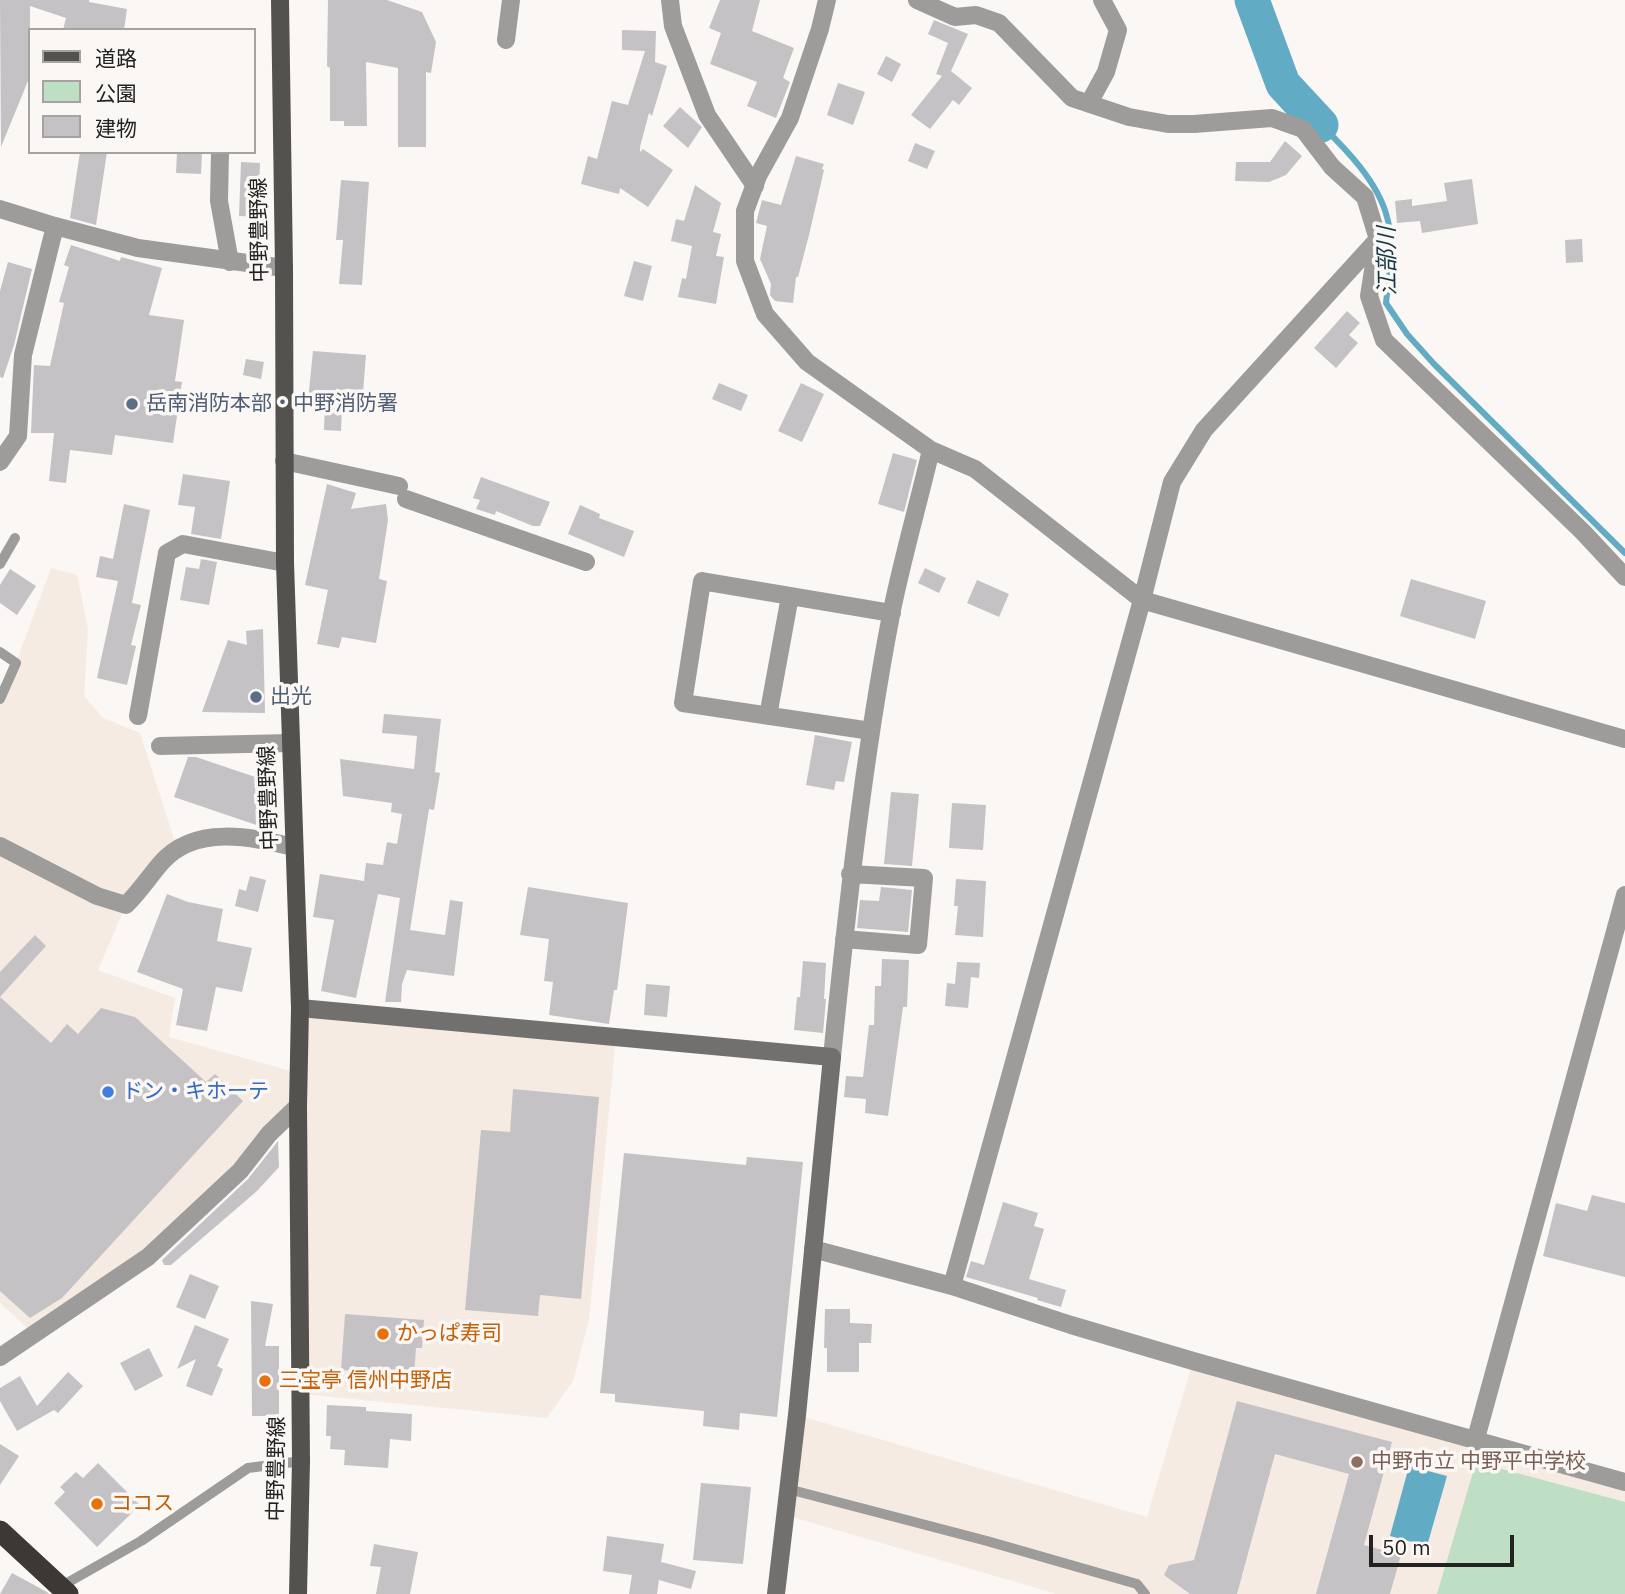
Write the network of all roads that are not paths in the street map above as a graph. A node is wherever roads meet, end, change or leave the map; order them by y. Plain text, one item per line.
1 (279, 0) edge
2 (511, 0) edge
3 (670, 0) edge
4 (827, 0) edge
5 (917, 0) edge
6 (1102, 0) edge
7 (506, 40) dead end
8 (1089, 103) junction
9 (220, 154) edge
10 (755, 186) junction
11 (0, 209) edge
12 (55, 226) junction
13 (1378, 239) junction
14 (230, 262) junction
15 (284, 268) junction
16 (931, 450) junction
17 (284, 461) junction
18 (0, 462) edge
19 (15, 538) dead end
20 (285, 562) junction
21 (586, 562) dead end
22 (0, 564) edge
23 (1625, 577) edge
24 (790, 596) junction
25 (1142, 600) junction
26 (892, 613) junction
27 (0, 652) edge
28 (0, 699) edge
29 (138, 716) dead end
30 (768, 716) junction
31 (871, 731) junction
32 (1625, 739) edge
33 (290, 743) junction
34 (160, 746) dead end
35 (0, 846) edge
36 (294, 847) junction
37 (850, 874) junction
38 (1625, 895) edge
39 (844, 939) junction
40 (300, 1008) junction
41 (832, 1056) junction
42 (298, 1107) junction
43 (813, 1249) junction
44 (952, 1286) junction
45 (0, 1357) edge
46 (1475, 1442) junction
47 (301, 1461) junction
48 (1625, 1482) edge
49 (788, 1489) junction
50 (0, 1531) edge
51 (61, 1592) edge
52 (298, 1594) edge
53 (776, 1594) edge
54 (1145, 1594) edge

1 - 15 main road, 中野豊野線
2 - 7 street
3 - 10 street
4 - 10 street
5 - 8 street
6 - 8 street
8 - 13 street
9 - 14 street
10 - 16 street
11 - 12 street
12 - 14 street
12 - 18 street
13 - 23 street
13 - 25 street
14 - 15 street
15 - 17 main road, 中野豊野線
16 - 25 street
16 - 26 street
17 - 20 main road, 中野豊野線
17 - 21 street
19 - 22 lane
20 - 29 street
20 - 33 main road, 中野豊野線
24 - 26 street
24 - 30 street
24 - 30 street
25 - 32 street
25 - 44 street
26 - 31 street
27 - 28 lane
30 - 31 street
31 - 37 street
33 - 34 street
33 - 36 main road, 中野豊野線
35 - 36 street
36 - 40 main road, 中野豊野線
37 - 39 street
37 - 39 street
38 - 46 street
39 - 41 street
40 - 41 street
40 - 42 main road, 中野豊野線
41 - 43 street
42 - 45 street
42 - 47 main road, 中野豊野線
43 - 44 street
43 - 49 street
44 - 46 street
46 - 48 street
47 - 51 lane
47 - 52 main road, 中野豊野線
49 - 53 street
49 - 54 lane
50 - 51 highway

